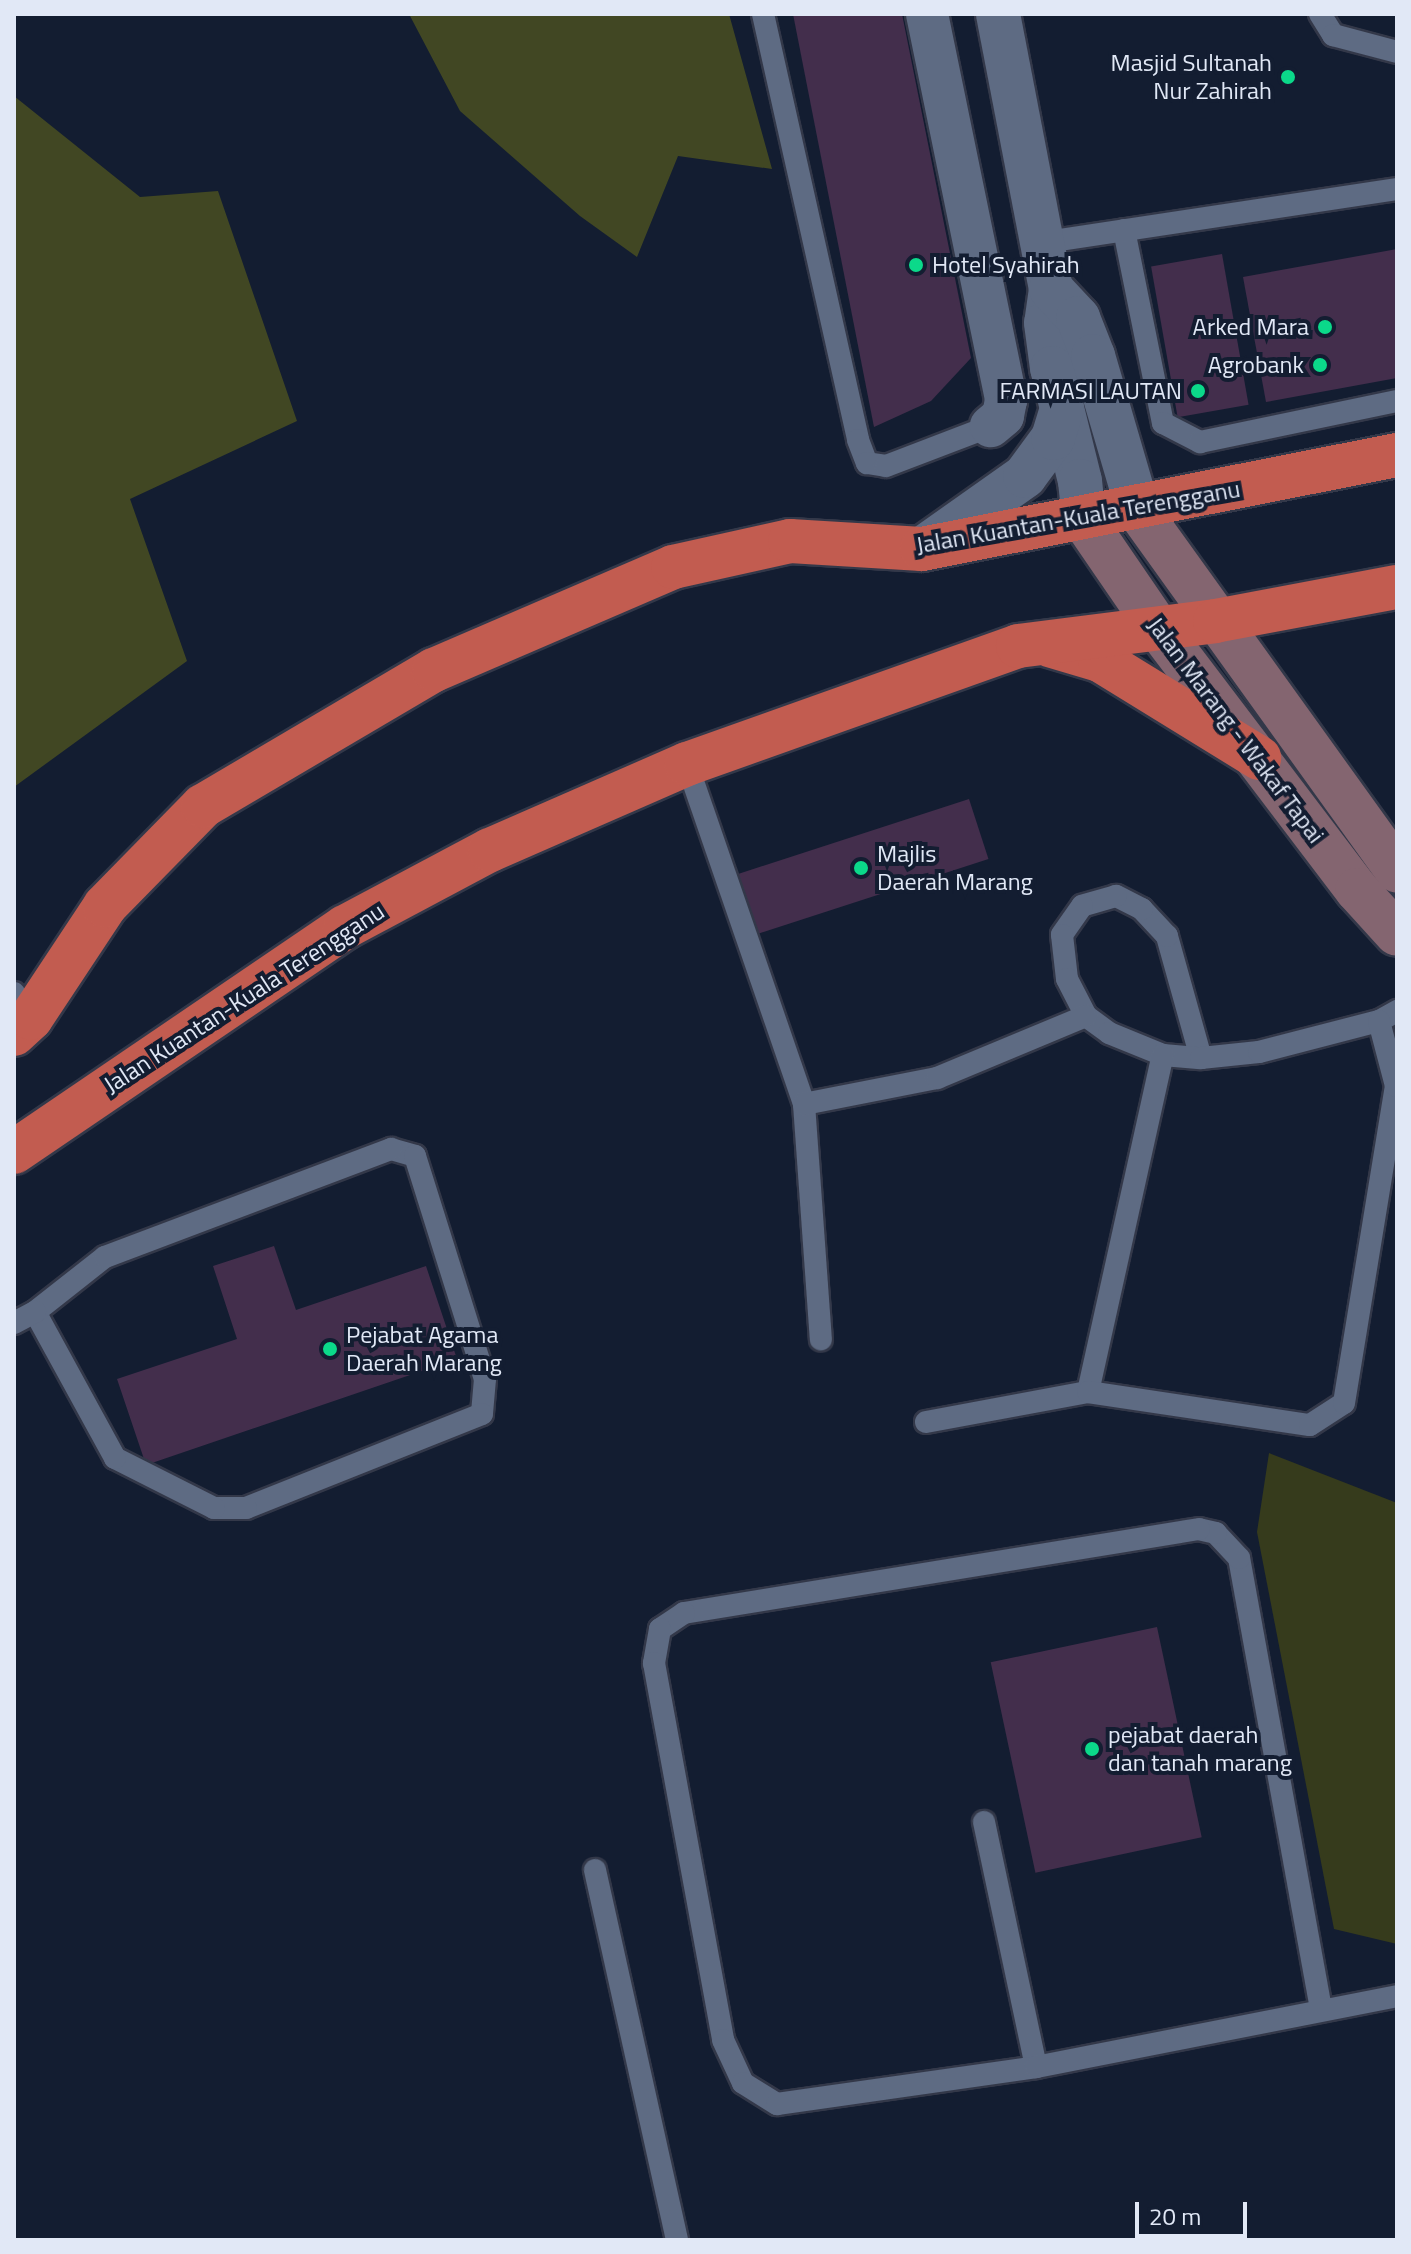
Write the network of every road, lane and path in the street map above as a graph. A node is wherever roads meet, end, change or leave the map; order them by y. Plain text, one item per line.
1 (763, 14) edge
2 (927, 14) edge
3 (998, 14) edge
4 (1320, 14) edge
5 (1397, 52) edge
6 (1397, 189) edge
7 (1124, 230) junction
8 (1040, 243) junction
9 (1051, 289) junction
10 (1397, 401) edge
11 (1062, 408) junction
12 (991, 426) joint
13 (1397, 455) edge
14 (1138, 510) junction
15 (1084, 520) junction
16 (922, 549) junction
17 (1397, 587) edge
18 (1215, 621) junction
19 (1158, 628) junction
20 (1018, 646) junction
21 (1259, 758) junction
22 (687, 764) junction
23 (1397, 871) edge
24 (1397, 934) edge
25 (20, 1015) edge
26 (1086, 1016) junction
27 (1388, 1016) edge
28 (1163, 1055) junction
29 (1201, 1058) junction
30 (804, 1104) junction
31 (14, 1152) edge
32 (35, 1312) junction
33 (14, 1323) edge
34 (821, 1339) dead end
35 (1088, 1392) junction
36 (926, 1422) dead end
37 (984, 1822) dead end
38 (595, 1870) dead end
39 (1397, 1996) edge
40 (1321, 2009) junction
41 (1036, 2067) junction
42 (677, 2240) edge

1 - 12 lane
2 - 12 street
3 - 8 street
4 - 5 lane
6 - 7 lane
7 - 8 lane
7 - 10 lane
8 - 9 street
9 - 11 street
9 - 14 street
11 - 15 street
11 - 16 street
13 - 14 highway, Jalan Kuantan-Kuala Terengganu
14 - 15 highway, Jalan Kuantan-Kuala Terengganu
14 - 18 main road, Jalan Marang - Wakaf Tapai
15 - 16 highway, Jalan Kuantan-Kuala Terengganu
15 - 19 main road, Jalan Marang - Wakaf Tapai
16 - 25 highway, Jalan Kuantan-Kuala Terengganu
17 - 18 highway, Jalan Kuantan-Kuala Terengganu
18 - 19 highway, Jalan Kuantan-Kuala Terengganu
18 - 23 main road, Jalan Marang - Wakaf Tapai
19 - 20 highway, Jalan Kuantan-Kuala Terengganu
19 - 21 main road, Jalan Marang - Wakaf Tapai
20 - 21 highway
20 - 22 highway, Jalan Kuantan-Kuala Terengganu
21 - 24 main road, Jalan Marang - Wakaf Tapai
22 - 30 lane
22 - 31 highway, Jalan Kuantan-Kuala Terengganu
26 - 28 lane
26 - 29 lane
26 - 30 lane
27 - 29 lane
27 - 35 lane
28 - 29 lane
28 - 35 lane
30 - 34 lane
32 - 32 lane
32 - 33 lane
35 - 36 lane
37 - 41 lane
38 - 42 lane
39 - 40 lane
40 - 41 lane
40 - 41 lane

